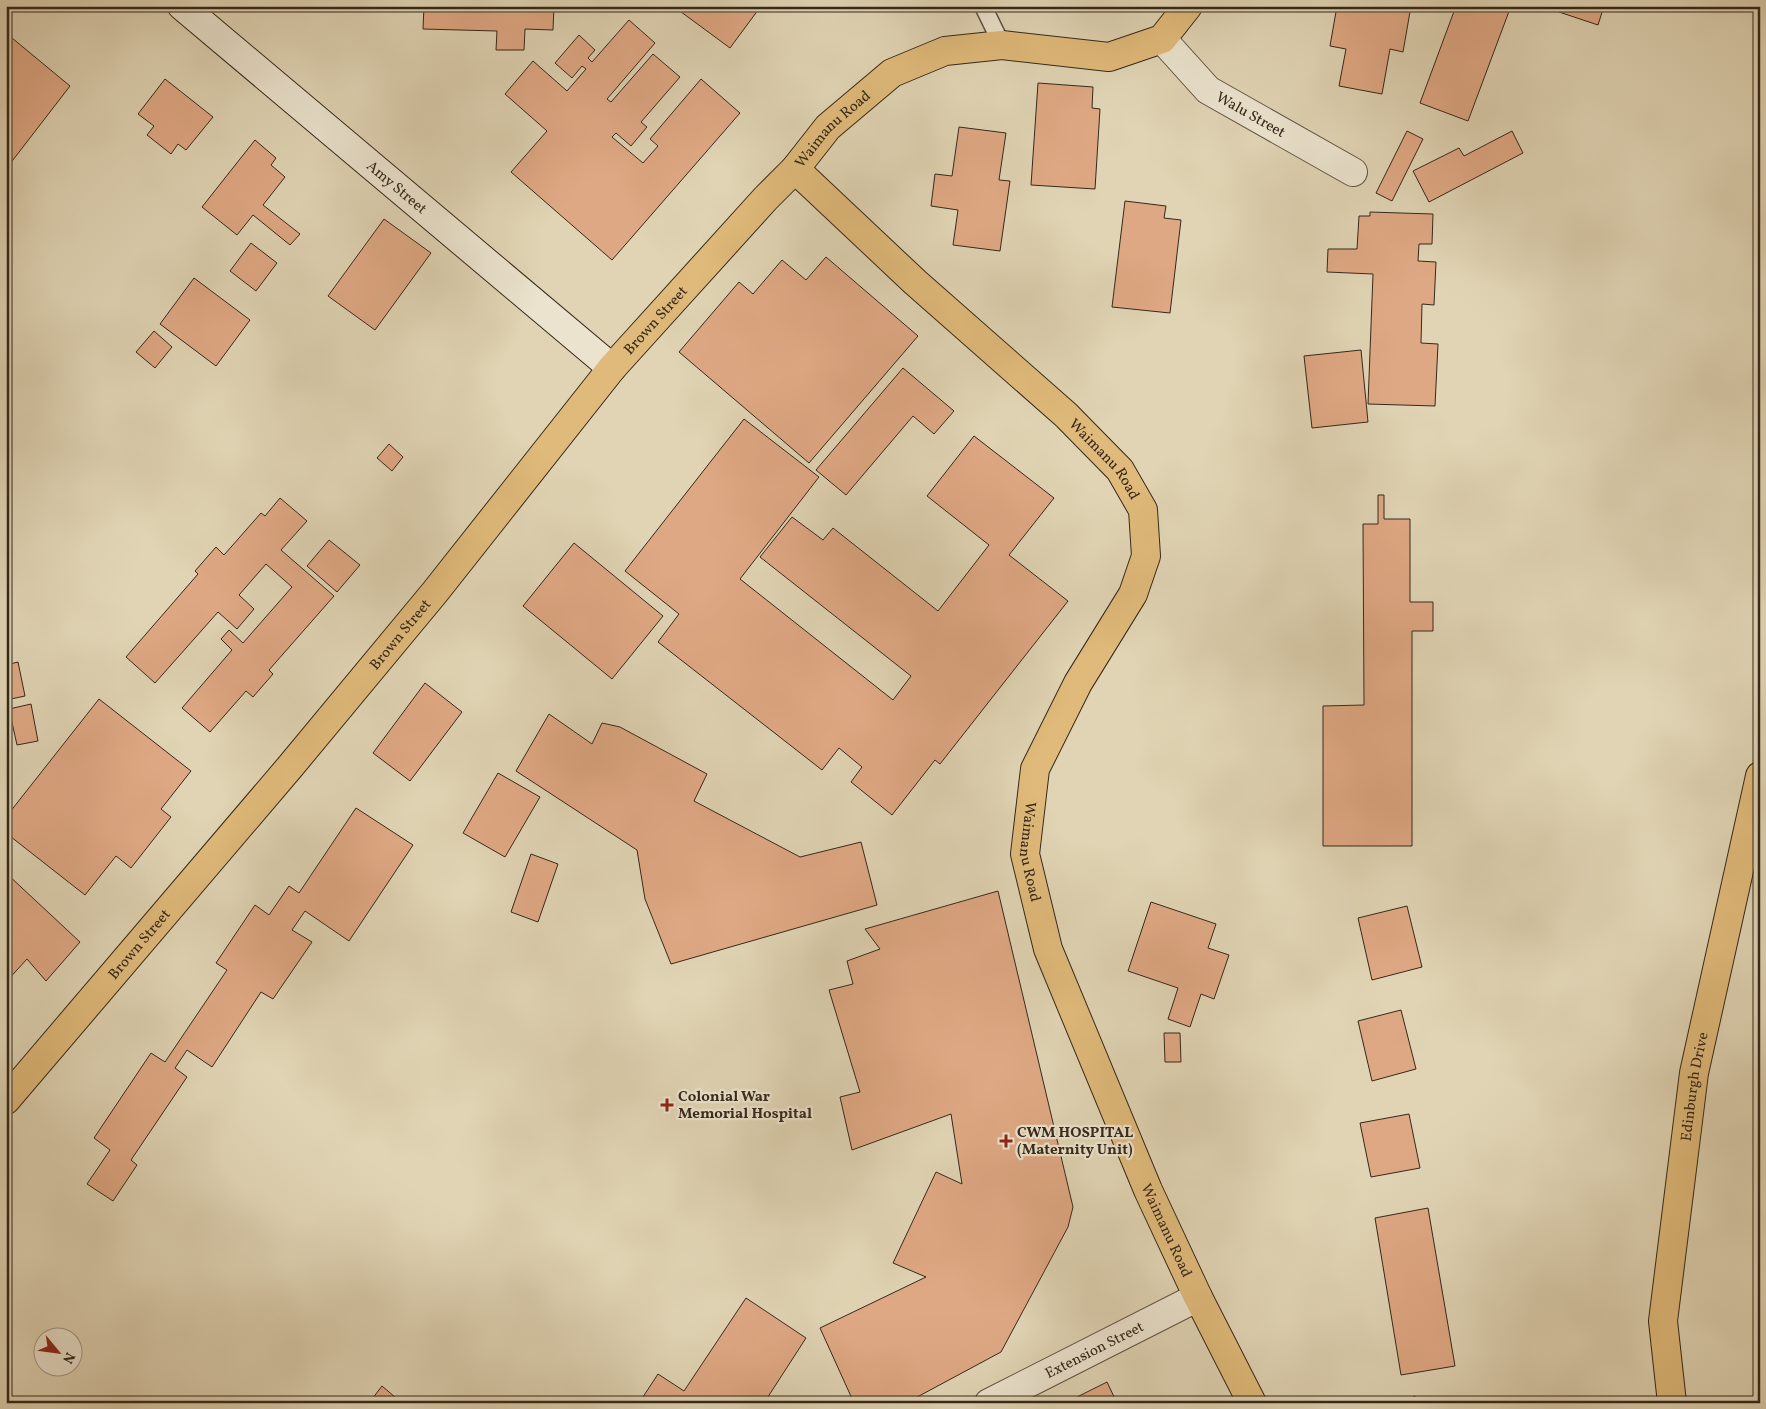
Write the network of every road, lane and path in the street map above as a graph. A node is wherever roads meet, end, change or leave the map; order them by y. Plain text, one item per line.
1 (182, 6) edge
2 (983, 6) edge
3 (1188, 6) edge
4 (1162, 39) junction
5 (1002, 44) junction
6 (795, 169) junction
7 (1352, 172) dead end
8 (612, 368) junction
9 (1760, 776) edge
10 (6, 1100) edge
11 (1198, 1297) junction
12 (989, 1403) edge
13 (1252, 1403) edge
14 (1672, 1403) edge

1 - 8 main road, Amy Street
2 - 5 lane
3 - 4 main road
4 - 5 main road, Waimanu Road
4 - 7 main road, Walu Street
5 - 6 main road, Waimanu Road
6 - 8 main road, Brown Street
6 - 11 main road, Waimanu Road
8 - 10 main road, Brown Street
9 - 14 main road, Edinburgh Drive
11 - 12 main road, Extension Street
11 - 13 main road, Waimanu Road

